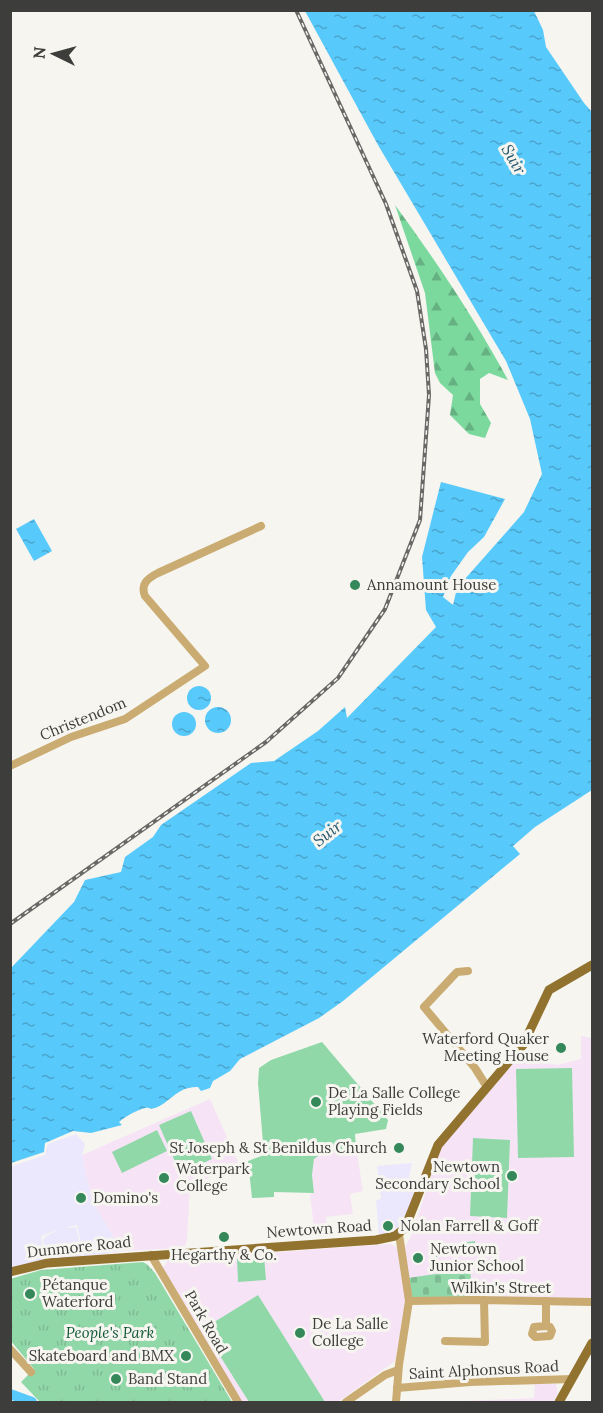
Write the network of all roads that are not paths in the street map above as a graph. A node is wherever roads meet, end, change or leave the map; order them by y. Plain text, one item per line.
1 (261, 526) dead end
2 (10, 766) edge
3 (592, 965) edge
4 (468, 971) dead end
5 (487, 1087) junction
6 (399, 1234) junction
7 (151, 1255) junction
8 (10, 1272) edge
9 (484, 1300) junction
10 (409, 1301) junction
11 (546, 1301) junction
12 (592, 1302) edge
13 (546, 1326) dead end
14 (445, 1341) dead end
15 (592, 1343) edge
16 (10, 1349) edge
17 (398, 1370) junction
18 (31, 1372) dead end
19 (572, 1379) junction
20 (397, 1388) junction
21 (238, 1402) edge
22 (346, 1402) edge
23 (396, 1402) edge
24 (559, 1402) edge

1 - 2 street, Christendom
3 - 5 main road
4 - 5 street
5 - 6 main road
6 - 7 main road, Newtown Road
6 - 10 street
7 - 8 main road, Dunmore Road
7 - 21 street, Park Road
9 - 10 street, Wilkin's Street
9 - 11 street, Wilkin's Street
9 - 14 street
10 - 17 street
11 - 12 street, Wilkin's Street
11 - 13 street
15 - 19 main road
16 - 18 street
17 - 20 street
17 - 22 street
19 - 20 street, Saint Alphonsus Road
19 - 24 main road
20 - 23 street

